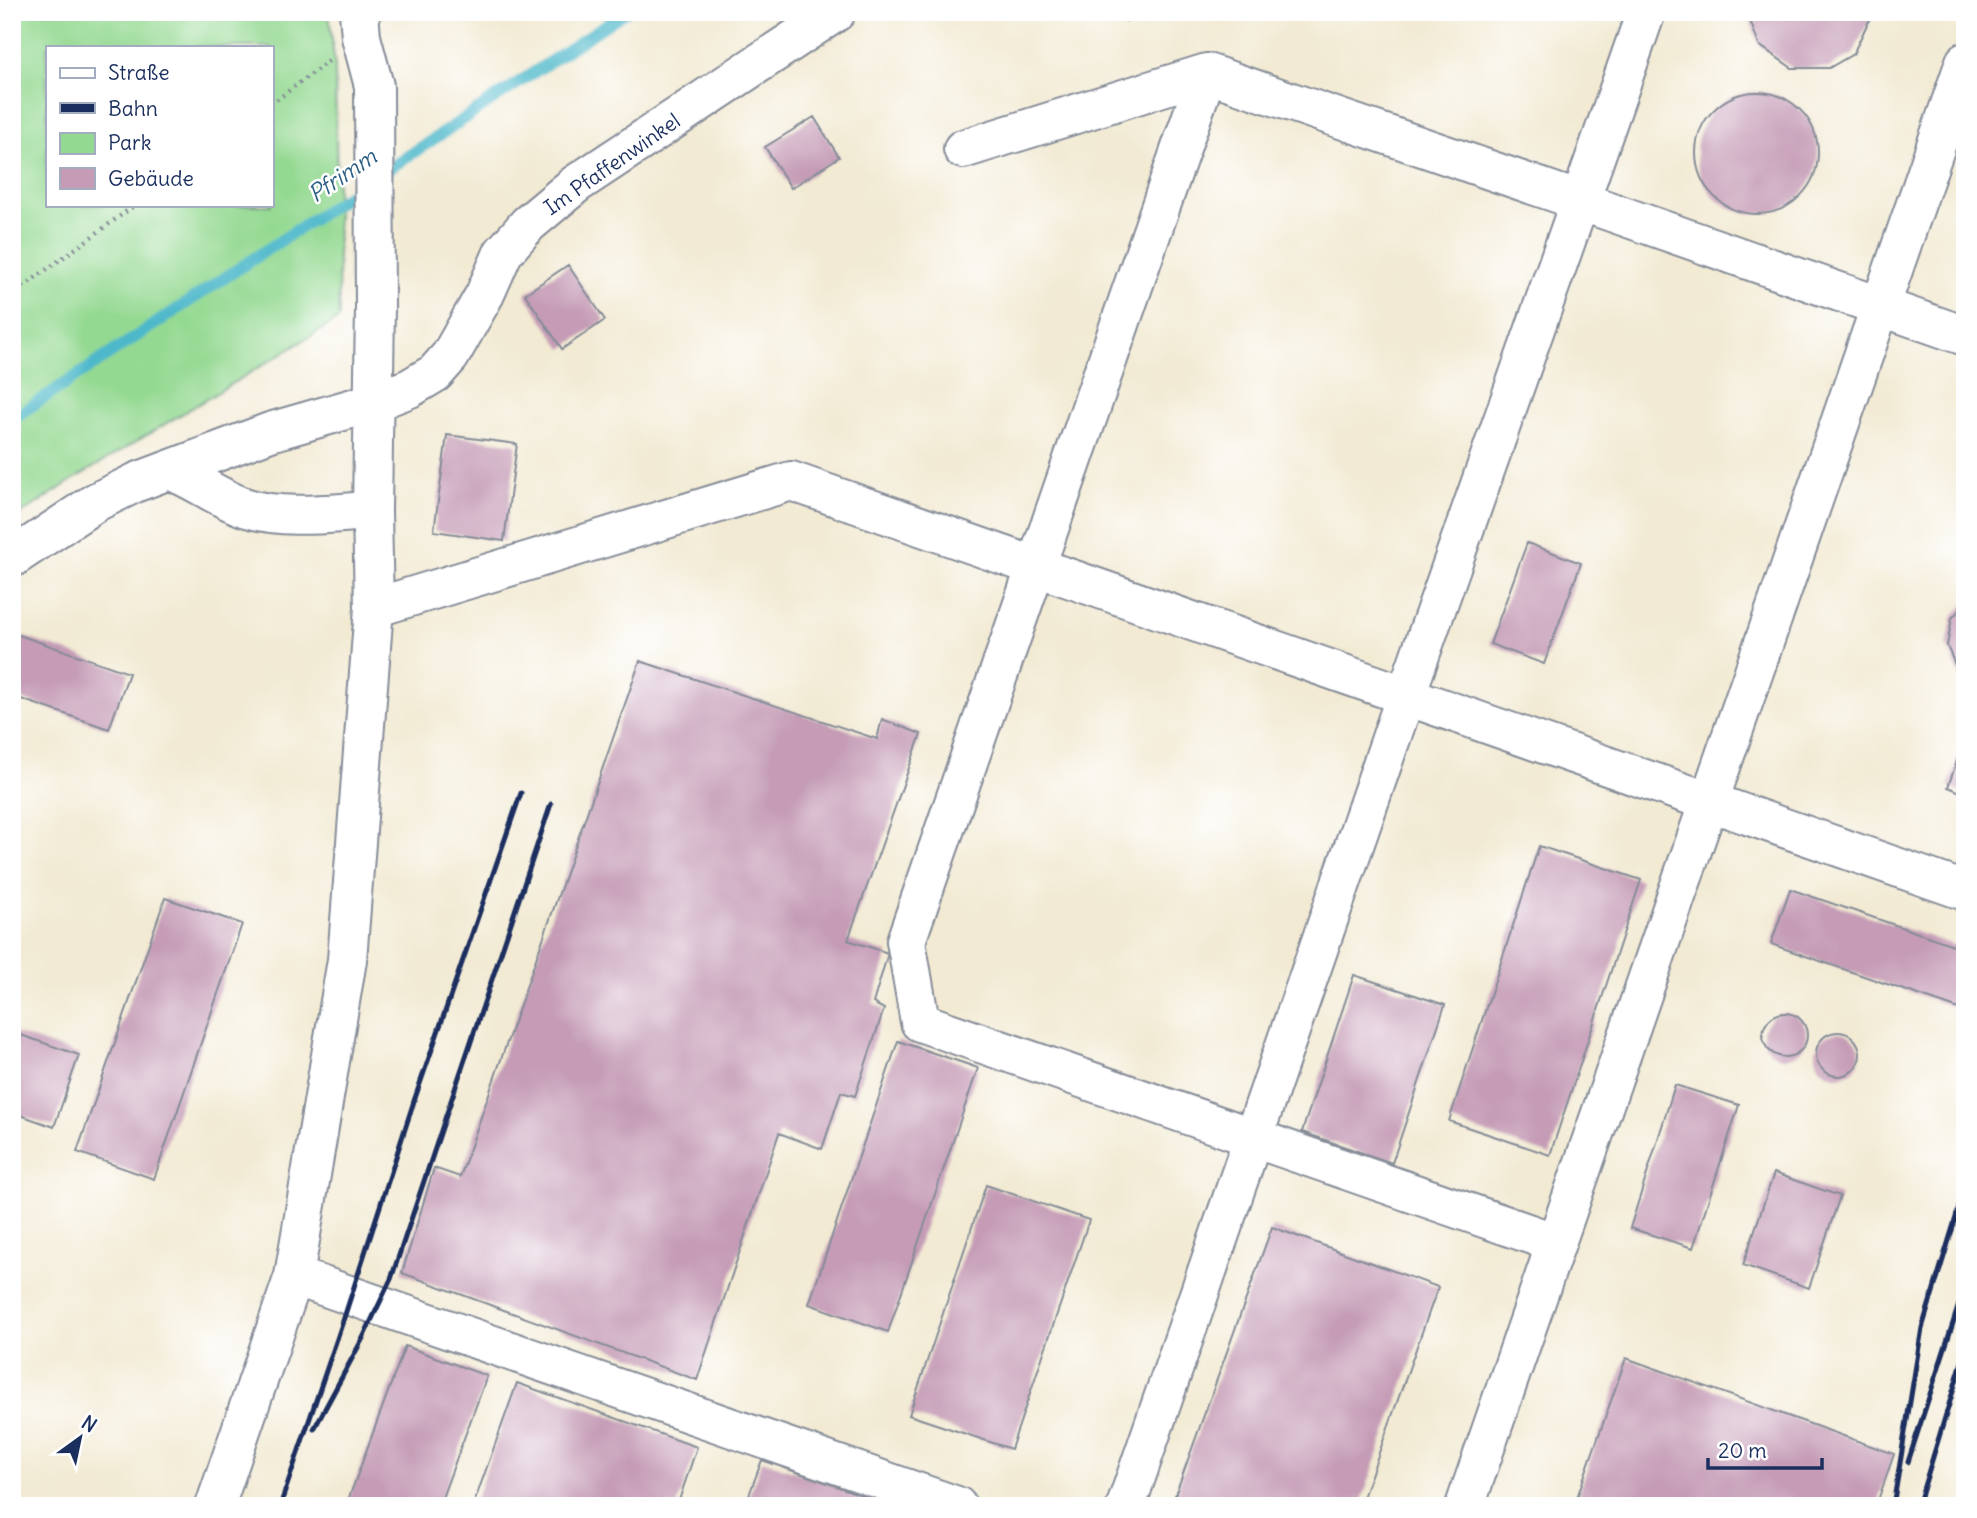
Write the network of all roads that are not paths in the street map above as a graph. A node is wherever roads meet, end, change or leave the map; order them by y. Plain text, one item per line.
1 (359, 12) edge
2 (836, 12) edge
3 (1646, 12) edge
4 (1965, 62) edge
5 (1207, 73) junction
6 (963, 149) dead end
7 (1580, 201) junction
8 (1880, 307) junction
9 (1965, 336) edge
10 (374, 402) junction
11 (169, 470) junction
12 (372, 523) junction
13 (12, 558) edge
14 (1036, 566) junction
15 (374, 608) junction
16 (1406, 695) junction
17 (1709, 800) junction
18 (1965, 891) edge
19 (1253, 1139) junction
20 (1556, 1243) junction
21 (294, 1276) junction
22 (215, 1506) edge
23 (957, 1506) edge
24 (1126, 1506) edge
25 (1465, 1506) edge

1 - 10 street
2 - 10 street, Im Pfaffenwinkel
3 - 7 street
4 - 8 street
5 - 6 street
5 - 7 street
5 - 14 street
7 - 8 street
7 - 16 street
8 - 9 street
8 - 17 street
10 - 11 street, Im Pfaffenwinkel
10 - 12 street
11 - 12 street
11 - 13 street, Im Pfaffenwinkel
12 - 15 street
14 - 15 street
14 - 16 street
14 - 19 street
15 - 21 street
16 - 17 street
16 - 19 street
17 - 18 street
17 - 20 street
19 - 20 street
19 - 24 street
20 - 25 street
21 - 22 street
21 - 23 street

